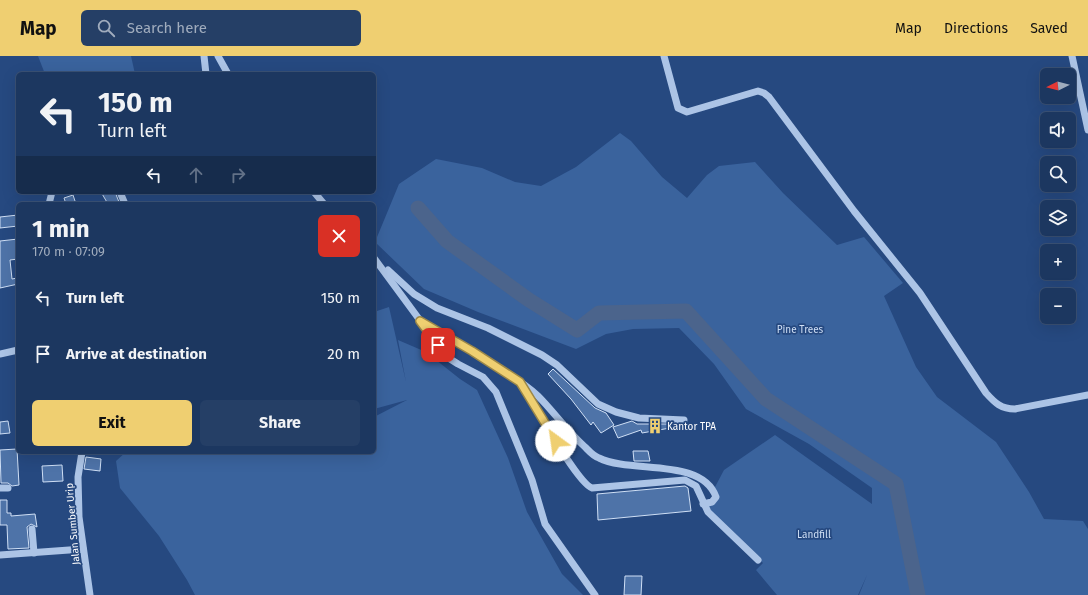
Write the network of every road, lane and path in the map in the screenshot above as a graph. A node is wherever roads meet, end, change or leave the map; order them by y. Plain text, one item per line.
1 (204, 56) edge
2 (218, 56) edge
3 (664, 56) edge
4 (1072, 56) edge
5 (206, 72) edge
6 (227, 72) edge
7 (1088, 126) edge
8 (316, 194) edge
9 (322, 202) edge
10 (376, 260) edge
11 (376, 261) edge
12 (420, 321) junction
13 (16, 350) edge
14 (0, 354) edge
15 (520, 382) junction
16 (1088, 395) edge
17 (684, 420) dead end
18 (82, 454) edge
19 (703, 504) junction
20 (32, 529) dead end
21 (83, 549) junction
22 (34, 553) junction
23 (0, 555) edge
24 (758, 560) dead end
25 (90, 595) edge
26 (595, 595) edge

1 - 5 street
2 - 6 street
3 - 16 street
4 - 7 street
8 - 9 street
10 - 17 street
11 - 12 street
12 - 15 street
12 - 26 street
13 - 14 street
15 - 19 street
15 - 19 street
18 - 21 street, Jalan Sumber Urip
19 - 24 street
20 - 22 street
21 - 22 street
21 - 25 street, Jalan Sumber Urip
22 - 23 street

